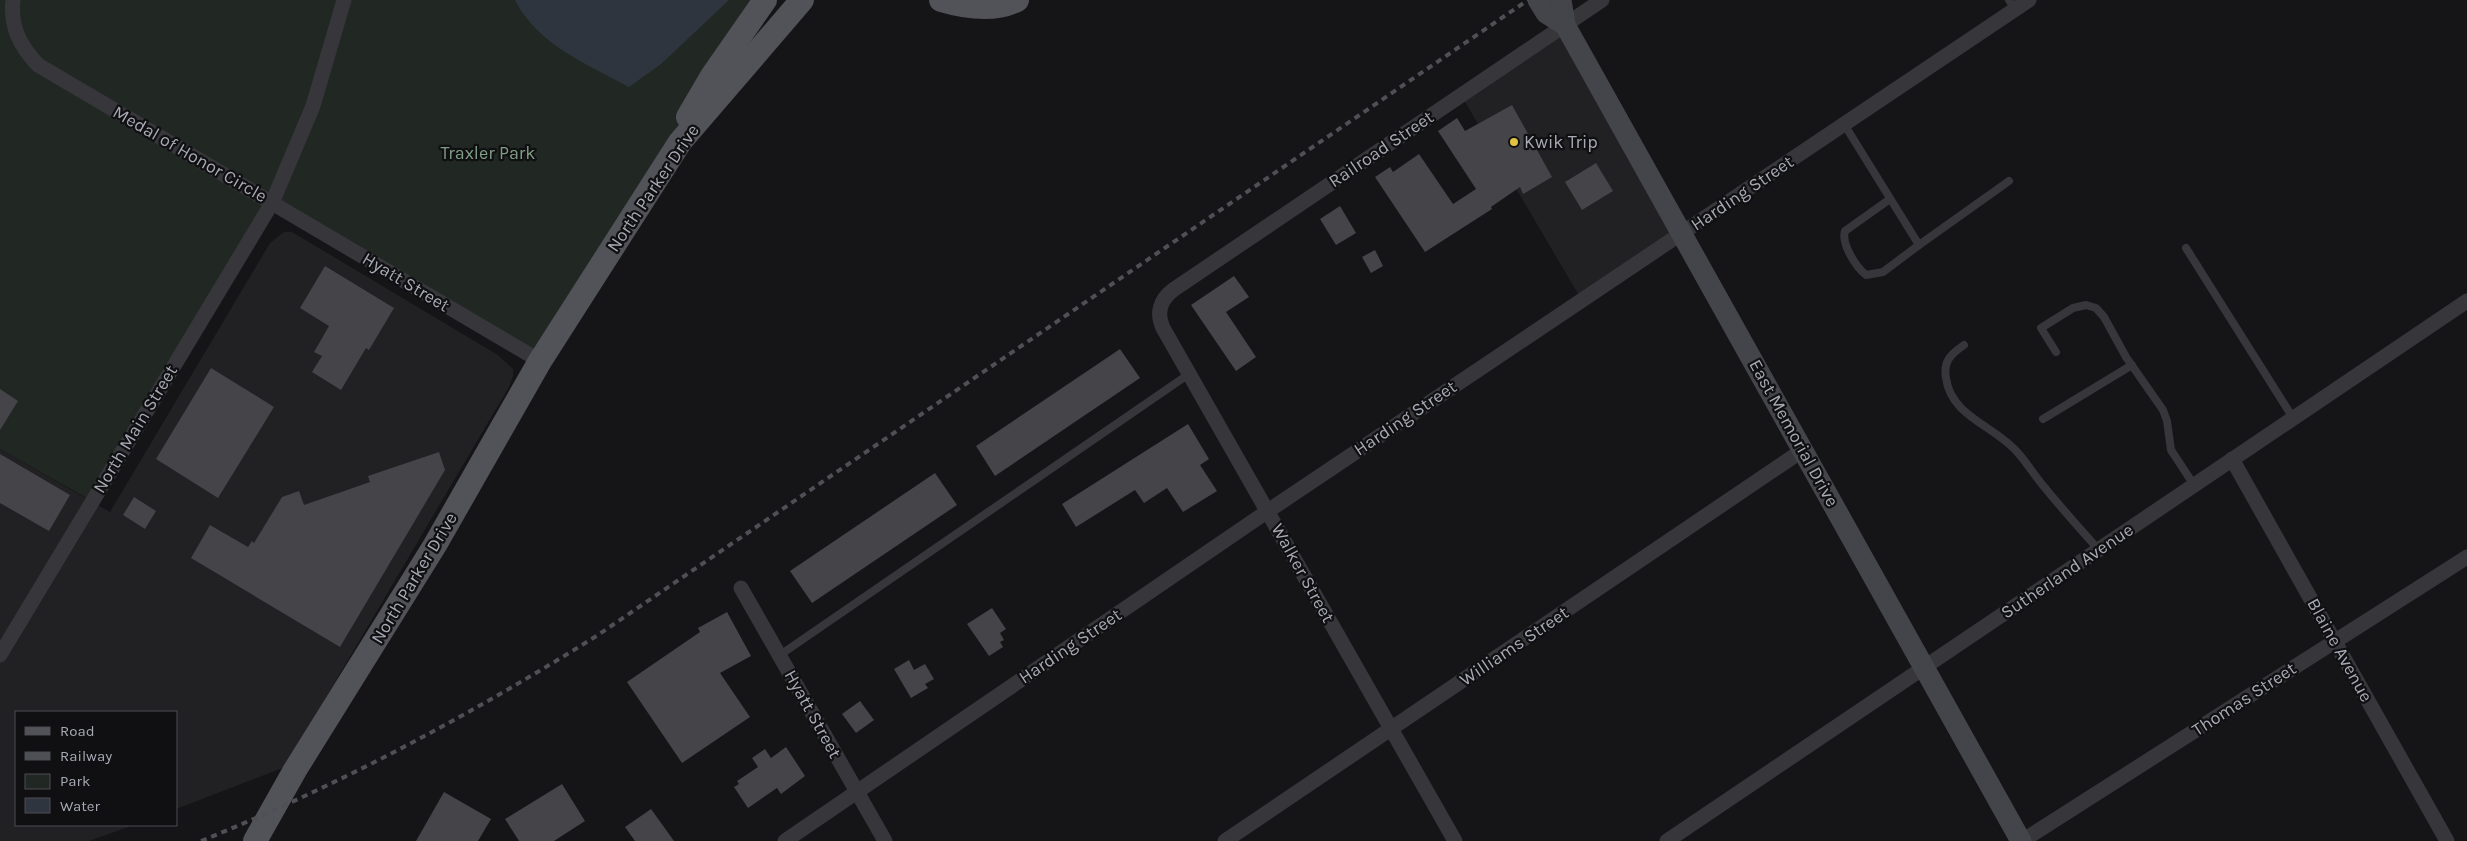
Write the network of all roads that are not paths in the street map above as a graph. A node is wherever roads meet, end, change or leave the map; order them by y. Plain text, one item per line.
1 (13, 0) edge
2 (344, 0) edge
3 (765, 0) edge
4 (802, 0) edge
5 (818, 0) edge
6 (941, 0) edge
7 (1018, 0) edge
8 (1538, 0) edge
9 (1561, 0) edge
10 (1602, 0) edge
11 (2028, 0) edge
12 (2012, 4) edge
13 (1565, 25) junction
14 (760, 51) junction
15 (1844, 124) junction
16 (2009, 181) dead end
17 (1890, 200) junction
18 (272, 203) junction
19 (1682, 233) junction
20 (1919, 246) junction
21 (2186, 248) dead end
22 (2467, 301) edge
23 (1162, 302) joint
24 (571, 314) junction
25 (1964, 344) dead end
26 (2056, 352) dead end
27 (540, 361) junction
28 (2132, 365) junction
29 (1189, 374) junction
30 (2293, 418) junction
31 (2044, 419) dead end
32 (1803, 450) junction
33 (2232, 459) junction
34 (2194, 485) junction
35 (1268, 511) junction
36 (2099, 550) junction
37 (2467, 558) edge
38 (742, 588) dead end
39 (2335, 641) junction
40 (0, 655) edge
41 (780, 655) junction
42 (1925, 668) junction
43 (1391, 730) junction
44 (857, 792) junction
45 (255, 841) edge
46 (785, 841) edge
47 (885, 841) edge
48 (1225, 841) edge
49 (1455, 841) edge
50 (1667, 841) edge
51 (2022, 841) edge
52 (2447, 841) edge

1 - 18 street, Medal of Honor Circle
2 - 18 street, Medal of Honor Circle
3 - 24 main road, North Parker Drive
4 - 14 main road, North Parker Drive
5 - 14 main road
6 - 7 main road
8 - 13 main road
9 - 13 main road
10 - 13 street, Railroad Street
11 - 12 street, Harding Street
12 - 15 street, Harding Street
13 - 19 main road, East Memorial Drive
13 - 23 street, Railroad Street
14 - 24 main road, North Parker Drive
15 - 17 lane
15 - 19 street, Harding Street
16 - 20 lane
17 - 20 lane
17 - 20 lane
18 - 27 street, Hyatt Street
18 - 40 street, North Main Street
19 - 32 main road, East Memorial Drive
19 - 35 street, Harding Street
21 - 30 lane
22 - 30 street, Sutherland Avenue
23 - 29 street, Walker Street
24 - 27 main road, North Parker Drive
25 - 36 lane
26 - 28 lane
27 - 45 main road, North Parker Drive
28 - 31 lane
28 - 34 lane
29 - 35 street, Walker Street
29 - 41 lane
30 - 33 street, Sutherland Avenue
32 - 42 main road, East Memorial Drive
32 - 43 street, Williams Street
33 - 34 street, Sutherland Avenue
33 - 39 street, Blaine Avenue
34 - 36 street, Sutherland Avenue
35 - 43 street, Walker Street
35 - 44 street, Harding Street
36 - 42 street, Sutherland Avenue
37 - 39 street, Thomas Street
38 - 41 street, Hyatt Street
39 - 51 street, Thomas Street
39 - 52 street, Blaine Avenue
41 - 44 street, Hyatt Street
42 - 50 street, Sutherland Avenue
42 - 51 main road, East Memorial Drive
43 - 48 street, Williams Street
43 - 49 street, Walker Street
44 - 46 street, Harding Street
44 - 47 street, Hyatt Street

